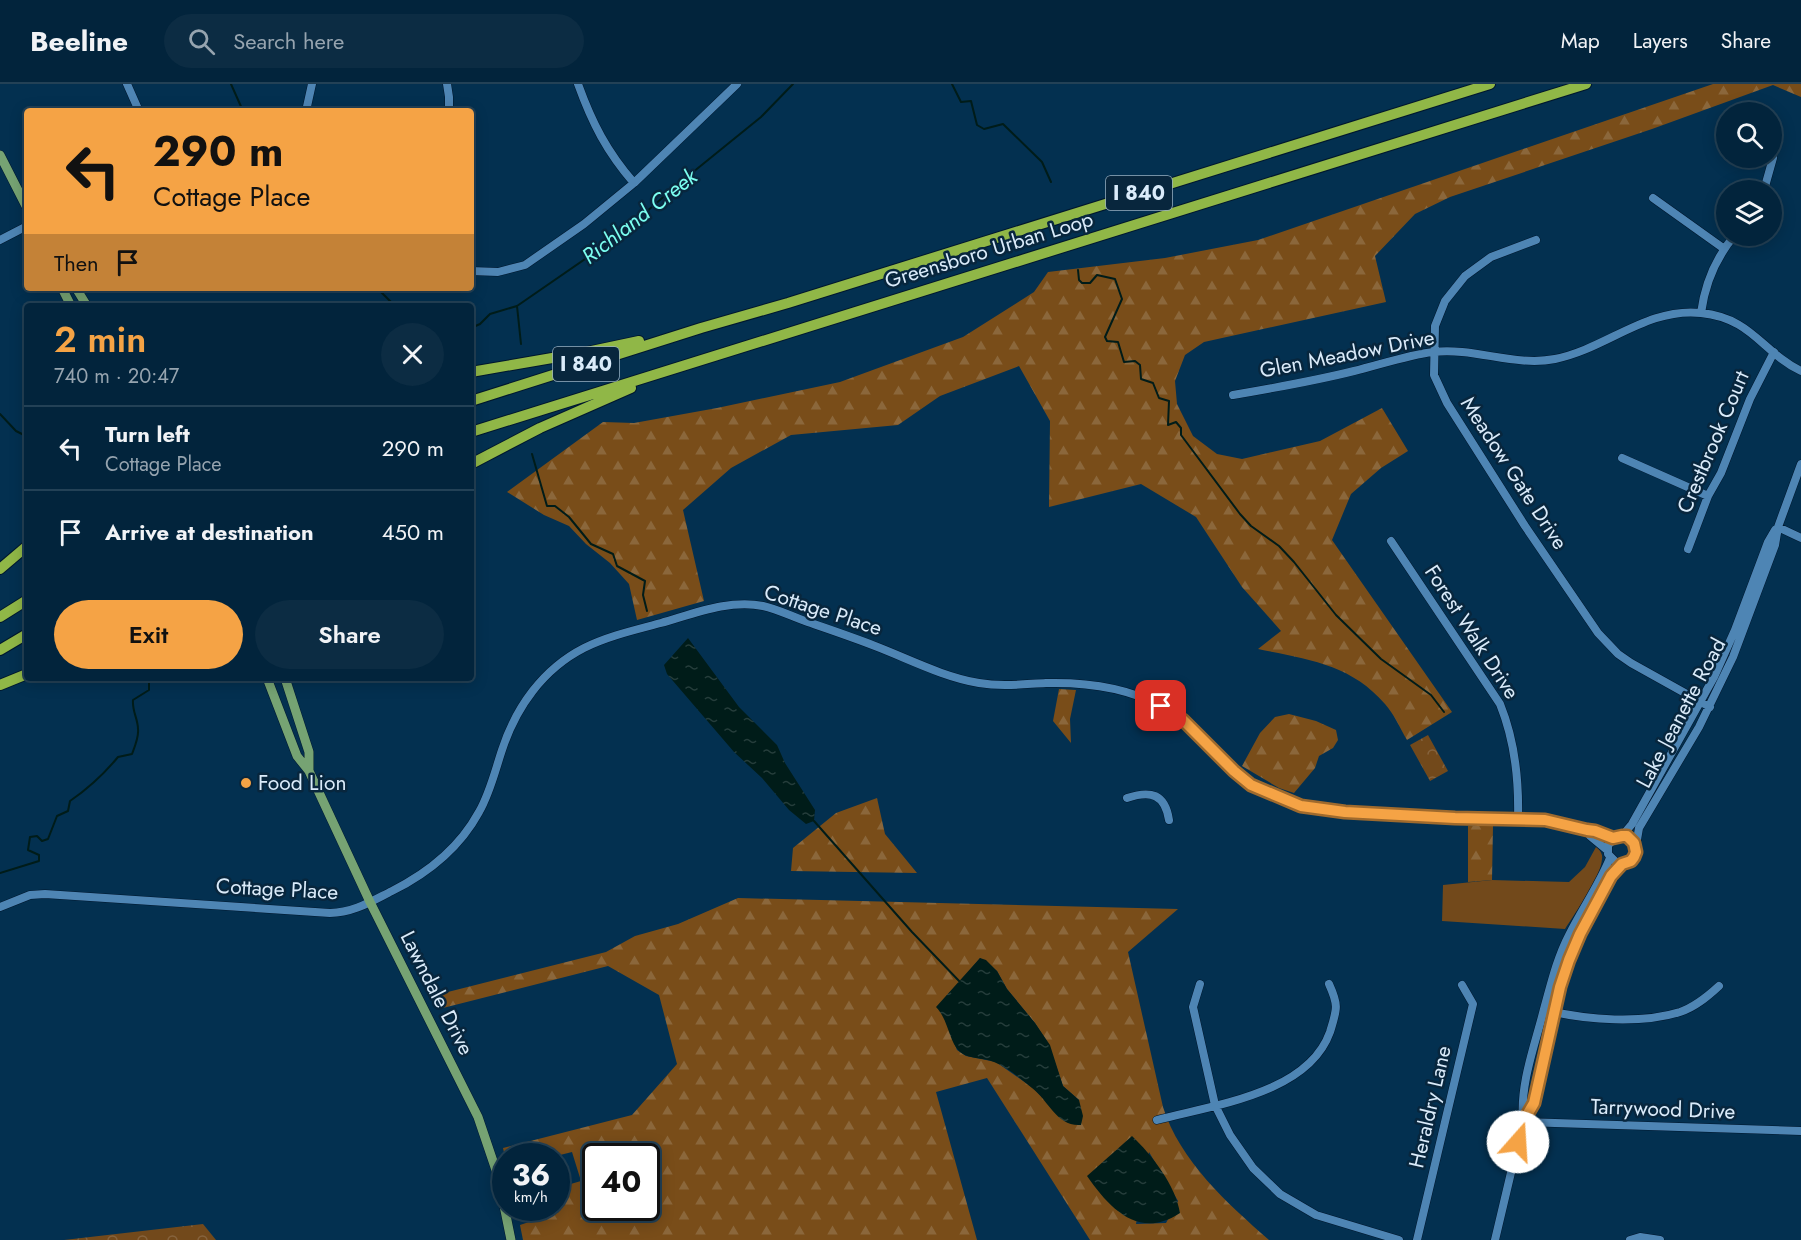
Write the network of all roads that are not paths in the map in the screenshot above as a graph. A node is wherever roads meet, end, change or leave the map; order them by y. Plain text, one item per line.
1 (127, 84) edge
2 (312, 84) edge
3 (447, 84) edge
4 (578, 84) edge
5 (737, 84) edge
6 (1490, 84) edge
7 (1586, 84) edge
8 (138, 108) edge
9 (307, 108) edge
10 (449, 108) edge
11 (0, 155) edge
12 (634, 183) junction
13 (1653, 198) dead end
14 (24, 202) edge
15 (24, 228) edge
16 (0, 240) edge
17 (1536, 240) dead end
18 (1724, 248) joint
19 (474, 271) edge
20 (1701, 313) junction
21 (701, 328) junction
22 (1433, 352) junction
23 (1774, 352) junction
24 (681, 366) junction
25 (474, 371) edge
26 (1801, 371) edge
27 (1233, 395) dead end
28 (474, 400) edge
29 (474, 431) edge
30 (1622, 458) dead end
31 (474, 462) edge
32 (1801, 464) edge
33 (1708, 496) junction
34 (1778, 527) junction
35 (1801, 538) edge
36 (1391, 541) dead end
37 (24, 549) edge
38 (1688, 549) dead end
39 (0, 569) edge
40 (24, 602) edge
41 (0, 616) edge
42 (24, 636) edge
43 (0, 650) edge
44 (24, 675) edge
45 (268, 681) edge
46 (286, 681) edge
47 (0, 685) edge
48 (1701, 702) junction
49 (1710, 707) junction
50 (309, 771) junction
51 (1127, 798) dead end
52 (1518, 818) junction
53 (1169, 820) dead end
54 (1587, 830) junction
55 (1618, 837) junction
56 (1636, 847) junction
57 (1609, 854) junction
58 (1622, 864) junction
59 (370, 902) junction
60 (0, 907) edge
61 (1200, 984) dead end
62 (1329, 984) dead end
63 (1462, 985) dead end
64 (1719, 986) dead end
65 (1544, 1010) junction
66 (1554, 1012) junction
67 (1215, 1105) junction
68 (1157, 1120) dead end
69 (1523, 1122) junction
70 (1801, 1131) edge
71 (511, 1240) edge
72 (1400, 1240) edge
73 (1417, 1240) edge
74 (1495, 1240) edge
75 (1630, 1240) edge
76 (1660, 1240) edge

1 - 8 street
2 - 9 street
3 - 10 street
4 - 12 street
5 - 12 street
6 - 21 highway, Greensboro Urban Loop / I 840
7 - 24 highway, Greensboro Urban Loop / I 840
11 - 14 main road
12 - 19 street
13 - 18 street
15 - 16 street
17 - 22 street, Meadow Gate Drive
18 - 20 street
20 - 22 street, Glen Meadow Drive
20 - 23 street, Glen Meadow Drive
21 - 25 highway
21 - 28 highway, Greensboro Urban Loop / I 840
22 - 27 street, Glen Meadow Drive
22 - 48 street, Meadow Gate Drive
23 - 26 street, Glen Meadow Drive
23 - 33 street, Crestbrook Court
24 - 29 highway, Greensboro Urban Loop / I 840
24 - 31 highway
30 - 33 street
32 - 34 street, Lake Jeanette Road
33 - 38 street, Crestbrook Court
34 - 35 street
34 - 48 street, Lake Jeanette Road
34 - 49 street, Lake Jeanette Road
36 - 52 street, Forest Walk Drive
37 - 39 highway
40 - 41 highway
42 - 43 highway
44 - 47 highway
45 - 50 main road, Lawndale Drive
46 - 50 main road, Lawndale Drive
48 - 49 street, Meadow Gate Drive
48 - 55 street, Lake Jeanette Road
49 - 56 street, Lake Jeanette Road
50 - 59 main road, Lawndale Drive
51 - 53 street
52 - 54 street, Cottage Place
52 - 59 street, Cottage Place
54 - 55 street, Cottage Place
54 - 57 street
55 - 56 street
55 - 57 street
56 - 58 street
57 - 58 street
57 - 65 street
58 - 66 street
59 - 60 street, Cottage Place
59 - 71 main road, Lawndale Drive
61 - 67 street
62 - 67 street
63 - 73 street, Heraldry Lane
64 - 66 street
65 - 66 street
65 - 69 street
66 - 69 street
67 - 68 street
67 - 72 street
69 - 70 street, Tarrywood Drive
69 - 74 street
75 - 76 street

